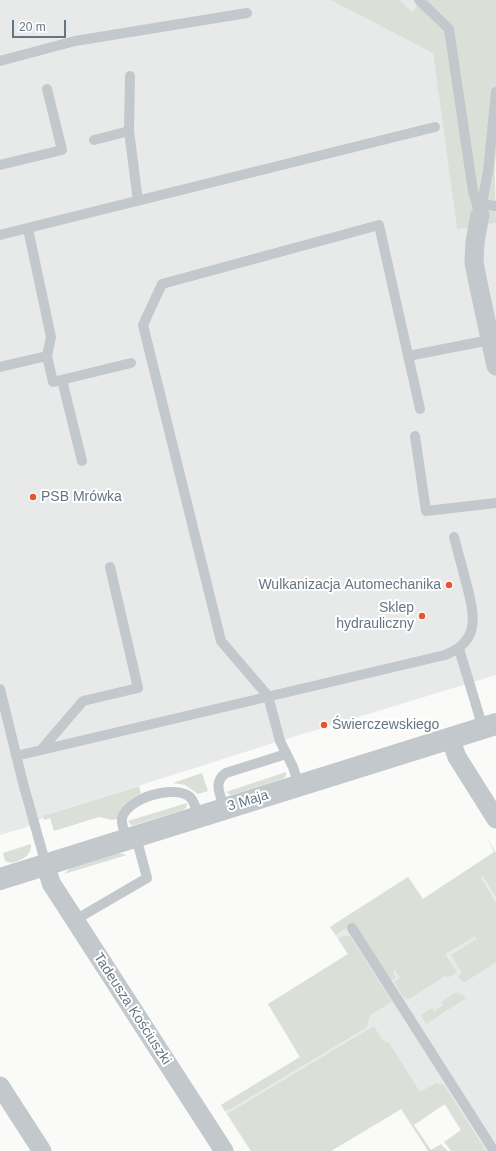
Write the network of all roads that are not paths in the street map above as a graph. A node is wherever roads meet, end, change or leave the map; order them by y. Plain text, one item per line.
1 (419, 0) edge
2 (247, 13) dead end
3 (0, 62) edge
4 (130, 76) dead end
5 (47, 89) dead end
6 (496, 92) edge
7 (435, 127) dead end
8 (130, 131) junction
9 (94, 140) dead end
10 (0, 165) edge
11 (138, 200) junction
12 (496, 206) edge
13 (481, 210) junction
14 (28, 229) junction
15 (0, 235) edge
16 (493, 340) edge
17 (47, 356) junction
18 (408, 356) junction
19 (131, 363) dead end
20 (496, 366) edge
21 (0, 367) edge
22 (62, 380) junction
23 (420, 409) dead end
24 (415, 436) dead end
25 (82, 460) dead end
26 (496, 502) edge
27 (454, 537) dead end
28 (110, 567) dead end
29 (459, 649) junction
30 (0, 689) edge
31 (268, 696) junction
32 (489, 726) edge
33 (450, 738) junction
34 (41, 750) junction
35 (286, 754) junction
36 (16, 756) junction
37 (299, 785) junction
38 (225, 809) junction
39 (199, 817) junction
40 (496, 819) edge
41 (132, 838) junction
42 (46, 865) junction
43 (0, 879) edge
44 (75, 920) junction
45 (352, 928) dead end
46 (0, 1086) edge
47 (42, 1151) edge
48 (224, 1151) edge
49 (494, 1151) edge

1 - 13 lane
2 - 3 lane
4 - 8 lane
5 - 10 lane
6 - 13 lane
7 - 11 lane
8 - 9 lane
8 - 11 lane
11 - 14 lane
12 - 13 lane
13 - 16 street
14 - 15 lane
14 - 17 lane
16 - 18 lane
16 - 20 street
17 - 21 lane
17 - 22 lane
18 - 23 lane
18 - 31 lane
19 - 22 lane
22 - 25 lane
24 - 26 lane
27 - 29 lane
28 - 34 lane
29 - 31 lane
29 - 32 lane
30 - 36 lane
31 - 34 lane
31 - 35 lane
32 - 33 street, 3 Maja
33 - 37 street, 3 Maja
33 - 40 street
34 - 36 lane
35 - 37 lane
35 - 38 lane
36 - 42 lane
37 - 38 street, 3 Maja
38 - 39 street, 3 Maja
39 - 41 street, 3 Maja
39 - 41 lane
41 - 42 street, 3 Maja
41 - 44 lane
42 - 43 street, 3 Maja
42 - 44 street, Tadeusza Kościuszki
44 - 48 street, Tadeusza Kościuszki
45 - 49 lane
46 - 47 street

